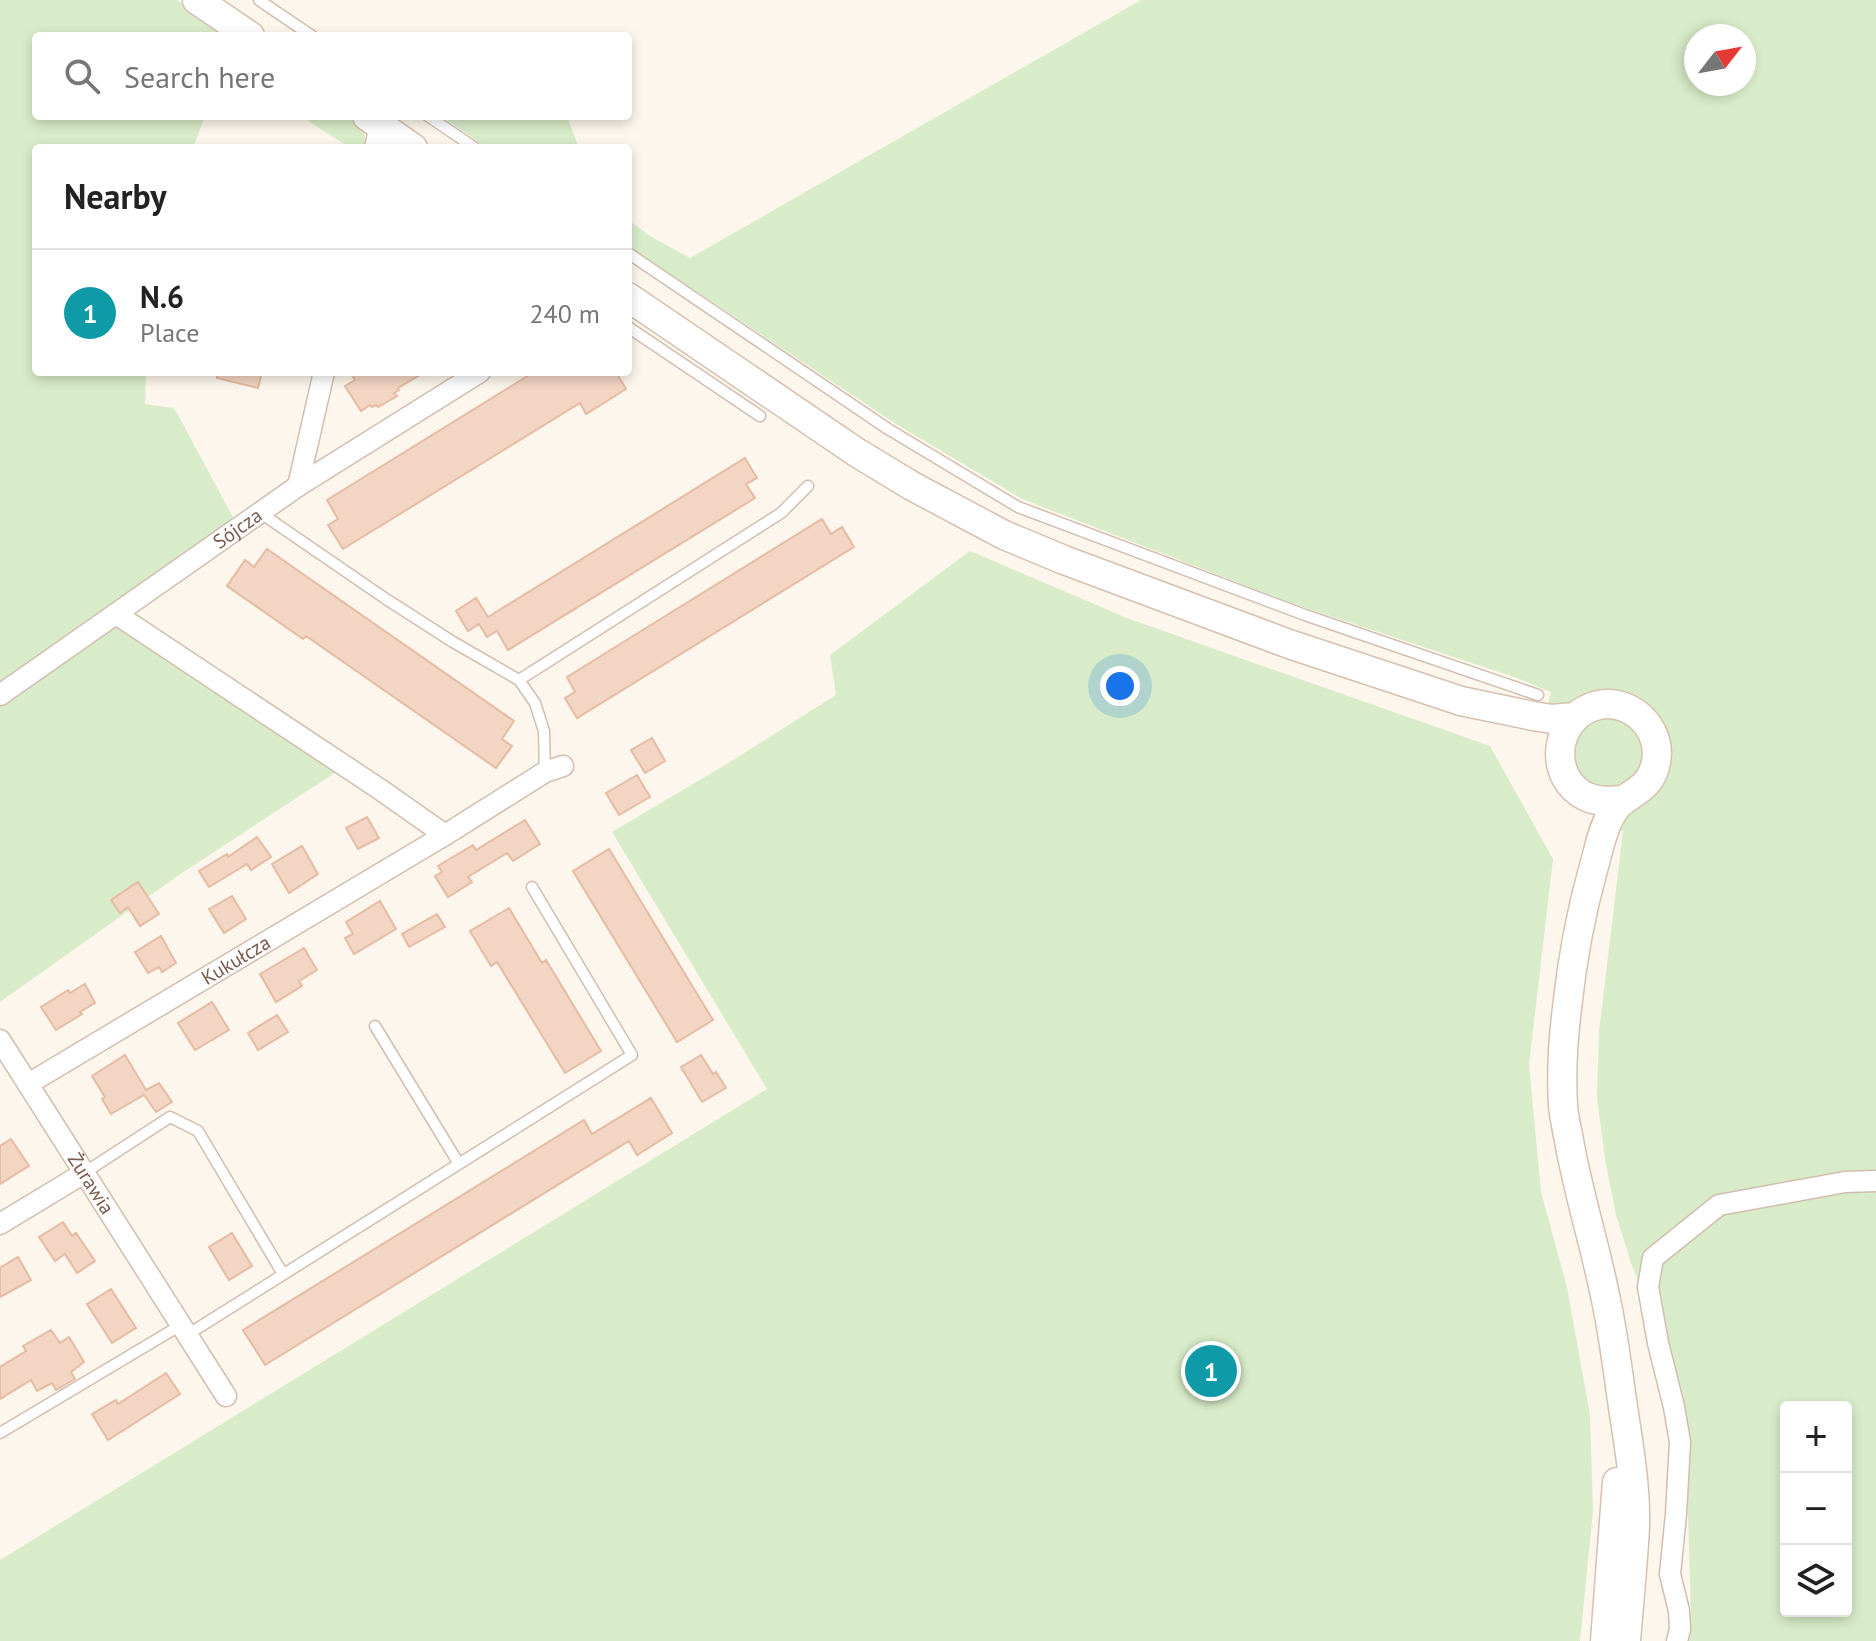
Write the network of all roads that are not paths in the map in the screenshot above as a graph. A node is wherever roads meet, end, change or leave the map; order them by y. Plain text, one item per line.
1 (197, 0) edge
2 (259, 0) edge
3 (244, 32) edge
4 (306, 32) edge
5 (434, 120) edge
6 (374, 130) edge
7 (404, 144) edge
8 (469, 144) edge
9 (632, 256) edge
10 (632, 300) edge
11 (632, 330) edge
12 (323, 376) edge
13 (474, 376) edge
14 (760, 416) dead end
15 (298, 486) junction
16 (808, 486) dead end
17 (259, 512) junction
18 (116, 614) junction
19 (519, 680) junction
20 (0, 695) edge
21 (1538, 695) dead end
22 (1461, 701) junction
23 (1575, 717) junction
24 (1559, 750) junction
25 (554, 769) joint
26 (1578, 791) junction
27 (1622, 800) junction
28 (445, 835) junction
29 (532, 887) dead end
30 (1584, 903) junction
31 (375, 1026) dead end
32 (0, 1040) edge
33 (28, 1084) junction
34 (459, 1164) junction
35 (84, 1173) junction
36 (1876, 1181) edge
37 (0, 1224) edge
38 (283, 1274) junction
39 (184, 1330) junction
40 (226, 1396) dead end
41 (1623, 1402) junction
42 (0, 1433) edge
43 (1605, 1641) edge
44 (1626, 1641) edge
45 (1677, 1641) edge

1 - 3 main road
2 - 4 lane
5 - 8 lane
6 - 7 main road
9 - 21 lane
10 - 22 main road
11 - 14 lane
12 - 15 street
13 - 15 street, Sójcza
15 - 17 street, Sójcza
16 - 19 lane
17 - 18 street, Sójcza
17 - 19 lane
18 - 20 street, Sójcza
18 - 28 street
19 - 25 lane
22 - 23 main road
22 - 24 main road
23 - 24 main road
23 - 27 main road
24 - 26 main road
25 - 28 street, Kukułcza
26 - 27 main road
26 - 30 main road
27 - 30 main road
28 - 33 street, Kukułcza
29 - 34 lane
30 - 41 main road
31 - 34 lane
32 - 33 street, Żurawia
33 - 35 street, Żurawia
34 - 38 lane
35 - 37 street
35 - 38 lane
35 - 39 street, Żurawia
36 - 45 street
38 - 39 lane
39 - 40 street, Żurawia
39 - 42 lane
41 - 43 main road
41 - 44 main road

